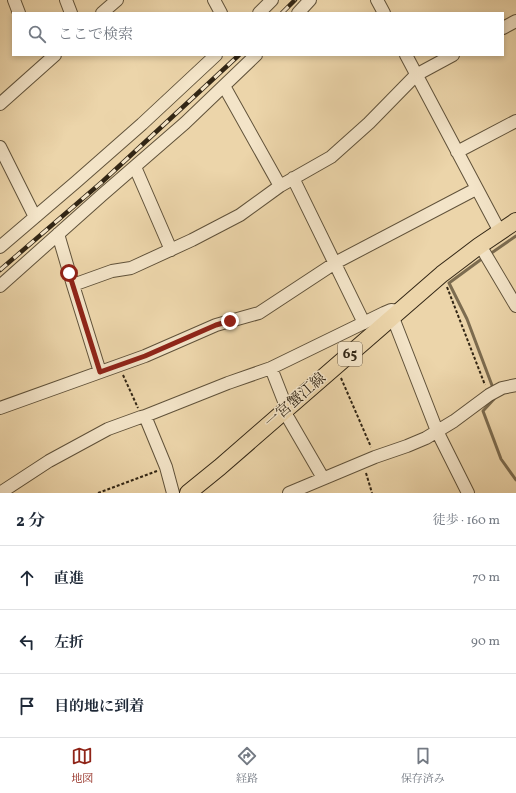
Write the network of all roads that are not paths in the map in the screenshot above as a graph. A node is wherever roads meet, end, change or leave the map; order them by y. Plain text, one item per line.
1 (14, 0) edge
2 (66, 0) edge
3 (117, 0) edge
4 (214, 0) edge
5 (272, 0) edge
6 (310, 0) edge
7 (377, 0) edge
8 (19, 12) edge
9 (71, 12) edge
10 (103, 12) edge
11 (220, 12) edge
12 (260, 12) edge
13 (299, 12) edge
14 (383, 12) edge
15 (516, 21) edge
16 (504, 27) edge
17 (215, 56) edge
18 (255, 56) edge
19 (406, 56) edge
20 (451, 56) edge
21 (43, 59) edge
22 (416, 75) junction
23 (224, 86) junction
24 (0, 104) edge
25 (516, 121) edge
26 (0, 147) edge
27 (457, 152) junction
28 (135, 167) junction
29 (293, 178) junction
30 (280, 186) junction
31 (476, 189) junction
32 (35, 217) junction
33 (516, 221) edge
34 (500, 232) junction
35 (58, 234) junction
36 (0, 247) edge
37 (171, 250) junction
38 (484, 252) junction
39 (335, 263) junction
40 (73, 285) junction
41 (0, 286) edge
42 (516, 306) edge
43 (395, 315) junction
44 (364, 322) junction
45 (271, 368) junction
46 (100, 372) junction
47 (516, 385) edge
48 (0, 408) edge
49 (287, 409) junction
50 (143, 416) junction
51 (437, 431) junction
52 (323, 478) junction
53 (294, 492) edge
54 (0, 493) edge
55 (173, 493) edge
56 (188, 493) edge
57 (468, 493) edge

1 - 8 street
2 - 9 street
3 - 10 street
4 - 11 street
5 - 12 street
6 - 13 street
7 - 14 street
15 - 16 street
17 - 32 street
18 - 23 street
19 - 22 street
20 - 22 street
21 - 24 street
22 - 27 street
22 - 29 street
23 - 28 street
23 - 30 street
25 - 27 street
26 - 32 street
27 - 31 street
28 - 35 street
28 - 37 street
29 - 30 street
29 - 39 street
30 - 37 street
31 - 34 street
31 - 39 street
32 - 36 street
33 - 34 main road, 一宮蟹江線 / 65
34 - 38 main road, 一宮蟹江線 / 65
35 - 40 street
35 - 41 street
37 - 40 street
38 - 42 street
38 - 43 main road, 一宮蟹江線 / 65
39 - 44 street
39 - 46 street
40 - 46 street
43 - 44 street
43 - 49 main road, 一宮蟹江線 / 65
43 - 51 street
44 - 45 street
45 - 49 street
45 - 50 street
46 - 48 street
47 - 51 street
49 - 52 street
49 - 56 main road, 一宮蟹江線 / 65
50 - 54 street
50 - 55 street
51 - 52 street
51 - 57 street
52 - 53 street

